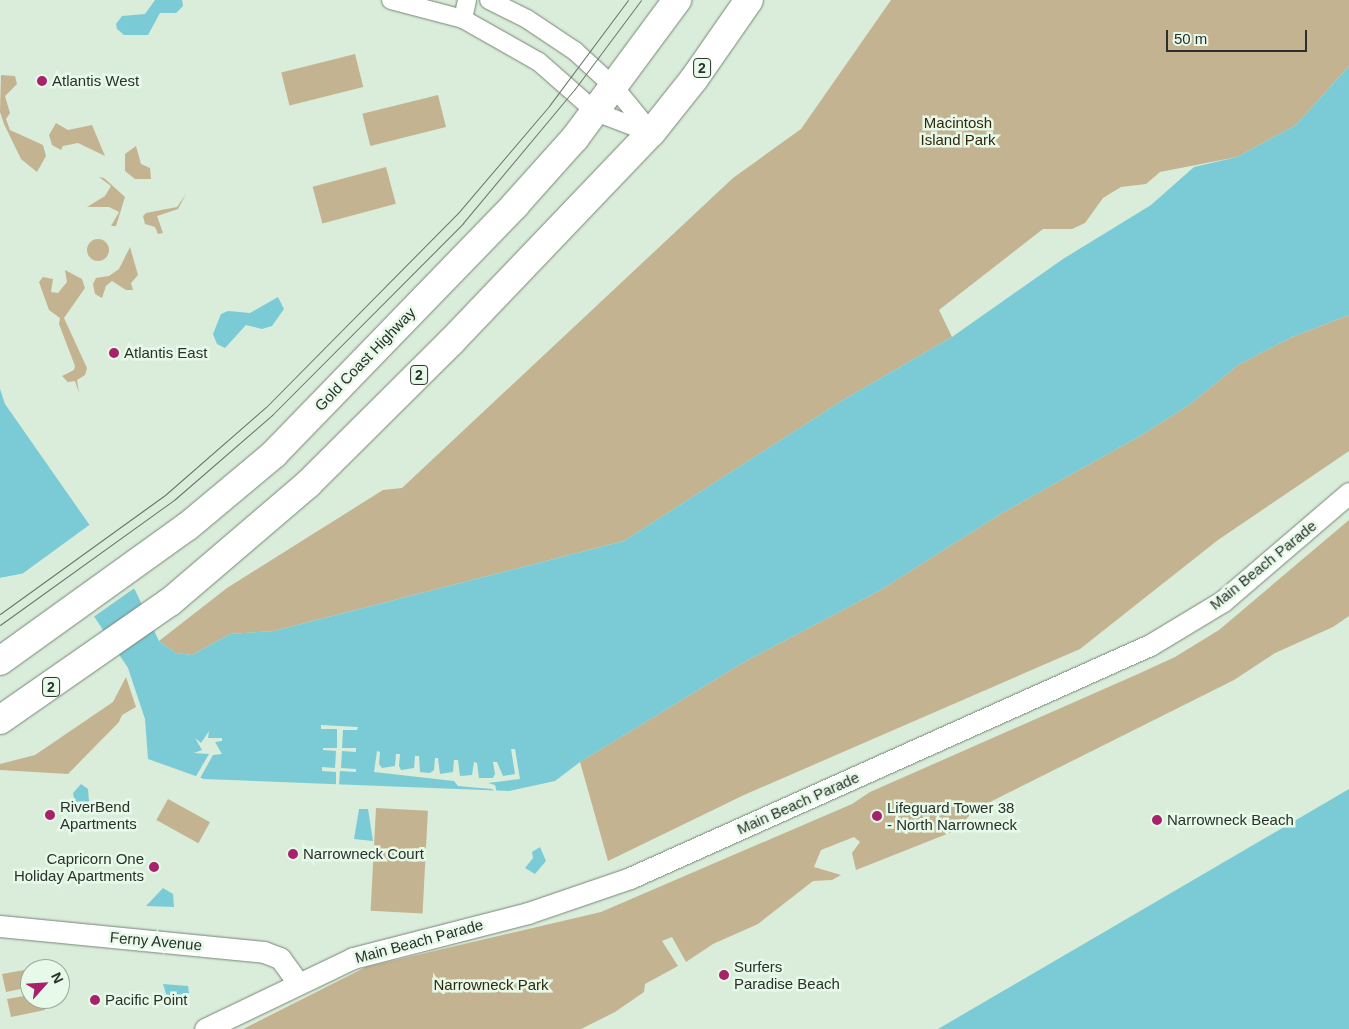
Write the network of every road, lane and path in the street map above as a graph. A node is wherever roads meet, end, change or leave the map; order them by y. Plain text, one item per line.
1 (391, 0) edge
2 (467, 0) edge
3 (489, 0) edge
4 (513, 0) edge
5 (677, 0) edge
6 (748, 0) edge
7 (463, 19) junction
8 (527, 19) junction
9 (615, 88) junction
10 (596, 112) junction
11 (651, 133) junction
12 (1349, 493) edge
13 (0, 661) edge
14 (0, 720) edge
15 (0, 926) edge
16 (298, 983) junction
17 (205, 1029) edge

1 - 7 street
2 - 7 street
3 - 8 street
4 - 8 street
5 - 9 highway, Gold Coast Highway
6 - 11 highway, 2
7 - 10 street
8 - 9 street
9 - 10 highway, Gold Coast Highway
9 - 11 street
10 - 11 street
10 - 13 highway, Gold Coast Highway
11 - 14 highway, 2
12 - 16 street, Main Beach Parade
15 - 16 street, Ferny Avenue
16 - 17 street, Main Beach Parade

